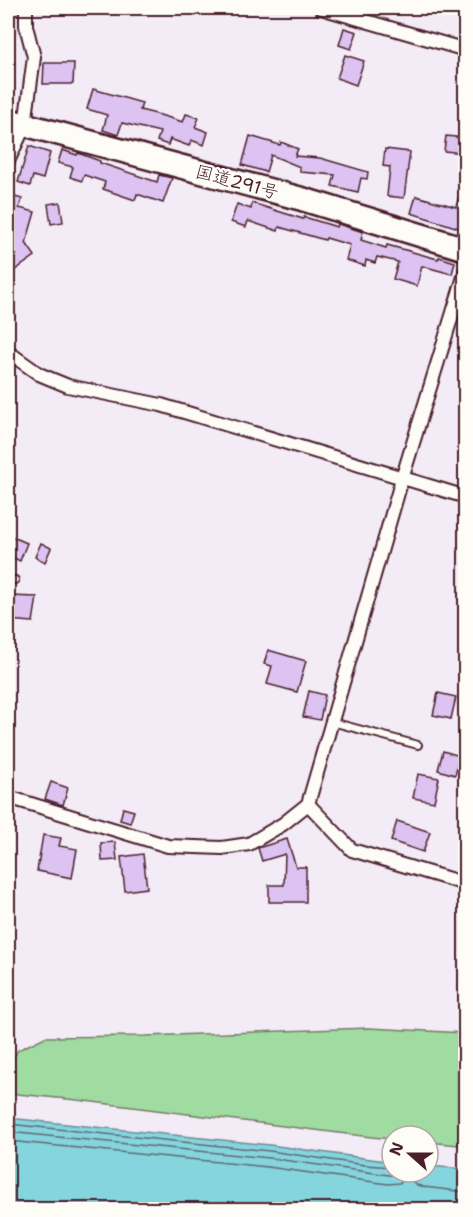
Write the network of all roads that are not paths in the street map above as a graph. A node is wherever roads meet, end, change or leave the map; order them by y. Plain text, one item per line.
1 (26, 8) edge
2 (321, 8) edge
3 (465, 50) edge
4 (16, 123) edge
5 (8, 161) edge
6 (465, 249) edge
7 (465, 270) edge
8 (8, 352) edge
9 (402, 478) junction
10 (465, 497) edge
11 (331, 722) junction
12 (418, 745) dead end
13 (8, 796) edge
14 (308, 804) junction
15 (465, 884) edge

1 - 4 street
2 - 3 street
4 - 5 street
4 - 6 highway, 国道291号
7 - 9 street
8 - 9 street
9 - 10 street
9 - 11 street
11 - 12 lane
11 - 14 street
13 - 14 street
14 - 15 street

